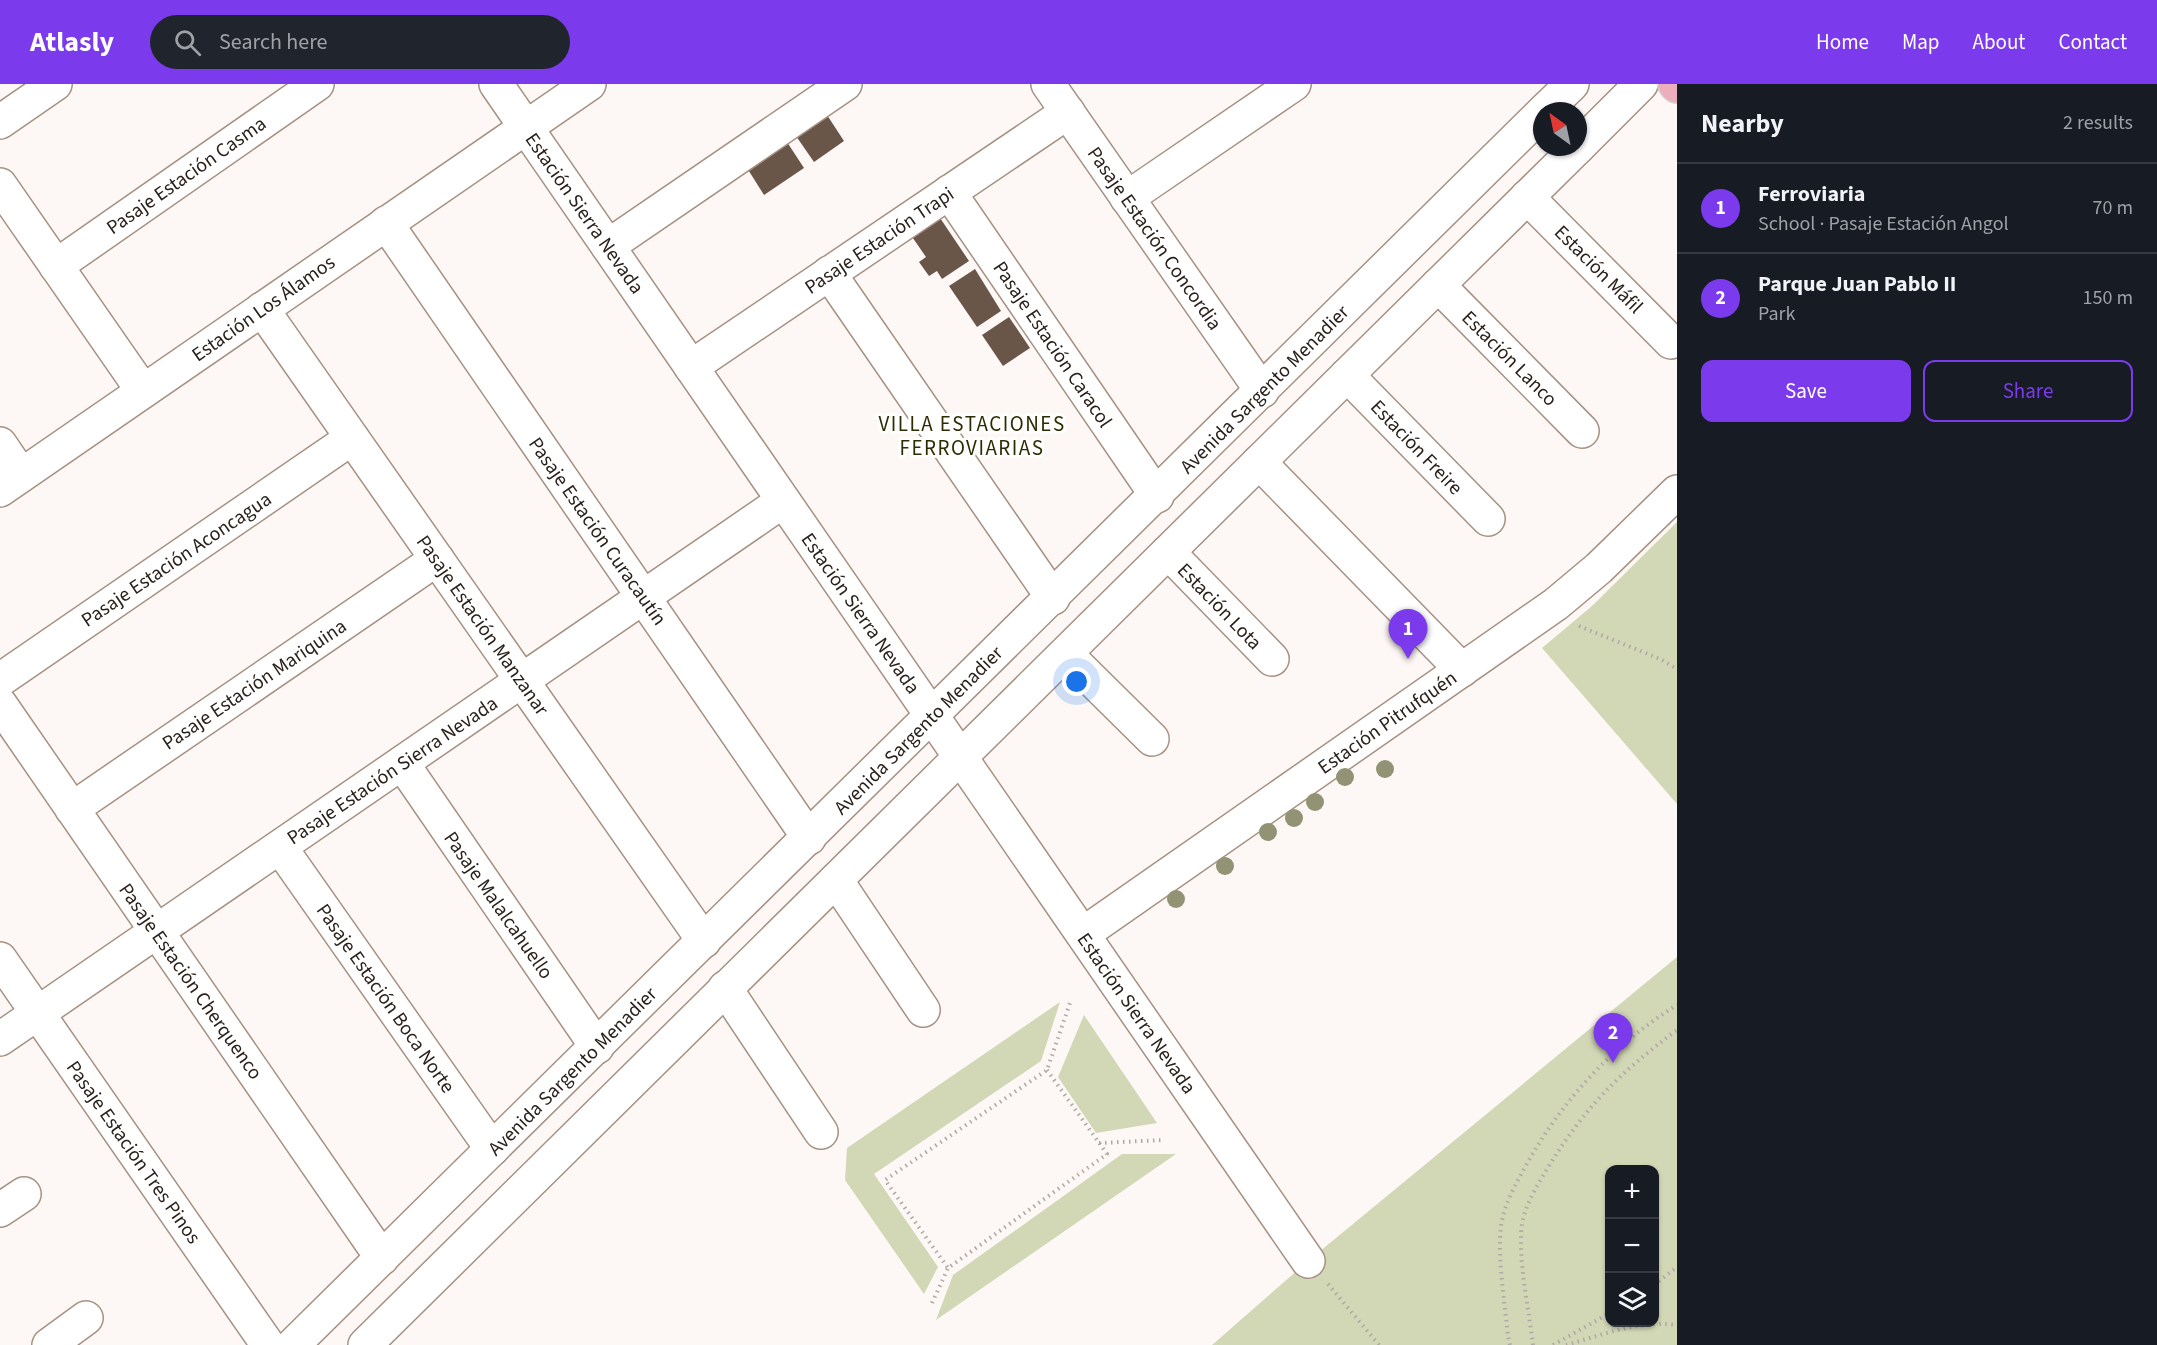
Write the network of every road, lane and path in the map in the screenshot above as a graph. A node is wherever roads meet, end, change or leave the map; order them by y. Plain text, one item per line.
1 (55, 84) edge
2 (317, 84) edge
3 (496, 84) edge
4 (589, 84) edge
5 (845, 84) edge
6 (1294, 84) edge
7 (1572, 84) edge
8 (1641, 84) edge
9 (1061, 94) edge
10 (1553, 102) edge
11 (0, 122) edge
12 (1533, 122) edge
13 (526, 127) junction
14 (1587, 138) edge
15 (1569, 156) edge
16 (0, 185) edge
17 (949, 192) junction
18 (1527, 197) junction
19 (1127, 198) junction
20 (386, 224) junction
21 (608, 246) junction
22 (56, 266) junction
23 (829, 273) junction
24 (1438, 285) junction
25 (262, 309) junction
26 (1671, 342) dead end
27 (691, 367) junction
28 (1347, 375) junction
29 (1262, 391) junction
30 (142, 392) junction
31 (1582, 430) dead end
32 (352, 438) junction
33 (0, 444) edge
34 (1259, 462) junction
35 (11, 482) edge
36 (1677, 492) edge
37 (1157, 495) junction
38 (783, 501) junction
39 (1488, 519) dead end
40 (1168, 552) junction
41 (436, 559) junction
42 (644, 597) junction
43 (1053, 598) junction
44 (1545, 612) junction
45 (1066, 654) junction
46 (1272, 659) dead end
47 (1677, 669) edge
48 (1462, 670) junction
49 (0, 680) edge
50 (522, 681) junction
51 (0, 704) edge
52 (933, 716) junction
53 (1152, 738) dead end
54 (961, 758) junction
55 (402, 763) junction
56 (72, 809) junction
57 (809, 838) junction
58 (280, 847) junction
59 (836, 880) junction
60 (157, 931) junction
61 (1083, 934) junction
62 (704, 941) junction
63 (0, 959) edge
64 (725, 988) junction
65 (1071, 1000) dead end
66 (1677, 1005) edge
67 (923, 1010) dead end
68 (38, 1013) junction
69 (1677, 1030) edge
70 (0, 1040) edge
71 (597, 1047) junction
72 (1047, 1070) junction
73 (821, 1132) dead end
74 (1165, 1140) dead end
75 (1099, 1143) junction
76 (492, 1149) junction
77 (382, 1258) junction
78 (1308, 1261) joint
79 (1677, 1267) edge
80 (948, 1268) junction
81 (1659, 1281) edge
82 (932, 1303) dead end
83 (1605, 1316) edge
84 (86, 1318) dead end
85 (1677, 1325) edge
86 (49, 1345) edge
87 (268, 1345) edge
88 (293, 1345) edge
89 (365, 1345) edge
90 (1379, 1345) edge
91 (1510, 1345) edge
92 (1533, 1345) edge
93 (1553, 1345) edge
94 (1566, 1345) edge

1 - 11 street
2 - 22 street, Pasaje Estación Casma
3 - 13 street, Estación Sierra Nevada
4 - 13 street, Estación Los Álamos
5 - 21 street
6 - 19 street
7 - 10 street, Avenida Sargento Menadier
8 - 14 street
9 - 17 street, Pasaje Estación Trapi
9 - 19 street, Pasaje Estación Concordia
12 - 29 street, Avenida Sargento Menadier
13 - 20 street, Estación Los Álamos
13 - 21 street, Estación Sierra Nevada
15 - 18 street
16 - 22 street
17 - 23 street, Pasaje Estación Trapi
17 - 37 street, Pasaje Estación Caracol
18 - 24 street
18 - 26 street, Estación Máfil
19 - 29 street, Pasaje Estación Concordia
20 - 25 street, Estación Los Álamos
20 - 42 street, Pasaje Estación Curacautín
21 - 27 street, Estación Sierra Nevada
22 - 30 street
23 - 27 street, Pasaje Estación Trapi
23 - 43 street
24 - 28 street
24 - 31 street, Estación Lanco
25 - 30 street, Estación Los Álamos
25 - 32 street, Pasaje Estación Manzanar
27 - 38 street, Estación Sierra Nevada
28 - 34 street
28 - 39 street, Estación Freire
29 - 37 street, Avenida Sargento Menadier
30 - 35 street, Estación Los Álamos
32 - 41 street, Pasaje Estación Manzanar
32 - 49 street, Pasaje Estación Aconcagua
33 - 35 street
34 - 40 street
34 - 48 street
36 - 44 street, Estación Pitrufquén
37 - 43 street, Avenida Sargento Menadier
38 - 42 street, Pasaje Estación Sierra Nevada
38 - 52 street, Estación Sierra Nevada
40 - 45 street
40 - 46 street, Estación Lota
41 - 50 street, Pasaje Estación Manzanar
41 - 56 street, Pasaje Estación Mariquina
42 - 50 street, Pasaje Estación Sierra Nevada
42 - 57 street, Pasaje Estación Curacautín
43 - 52 street, Avenida Sargento Menadier
44 - 47 path
44 - 48 street, Estación Pitrufquén
45 - 53 street
45 - 54 street
48 - 61 street, Estación Pitrufquén
50 - 55 street, Pasaje Estación Sierra Nevada
50 - 62 street, Pasaje Estación Manzanar
51 - 56 street, Pasaje Estación Cherquenco
52 - 54 street, Estación Sierra Nevada
52 - 57 street, Avenida Sargento Menadier
54 - 59 street
54 - 61 street, Estación Sierra Nevada
55 - 58 street, Pasaje Estación Sierra Nevada
55 - 71 street, Pasaje Malalcahuello
56 - 60 street, Pasaje Estación Cherquenco
57 - 62 street, Avenida Sargento Menadier
58 - 60 street, Pasaje Estación Sierra Nevada
58 - 76 street, Pasaje Estación Boca Norte
59 - 64 street
59 - 67 street
60 - 68 street, Pasaje Estación Sierra Nevada
60 - 77 street, Pasaje Estación Cherquenco
61 - 78 street, Estación Sierra Nevada
62 - 71 street, Avenida Sargento Menadier
63 - 68 street, Pasaje Estación Tres Pinos
64 - 73 street
64 - 89 street
65 - 72 path
66 - 91 path
68 - 70 street, Pasaje Estación Sierra Nevada
68 - 87 street, Pasaje Estación Tres Pinos
69 - 92 path
71 - 76 street, Avenida Sargento Menadier
72 - 75 path
72 - 80 path
74 - 75 path
75 - 80 path
76 - 77 street, Avenida Sargento Menadier
77 - 88 street, Avenida Sargento Menadier
78 - 90 path
79 - 81 path
80 - 82 path
83 - 93 path
84 - 86 street
85 - 94 path

